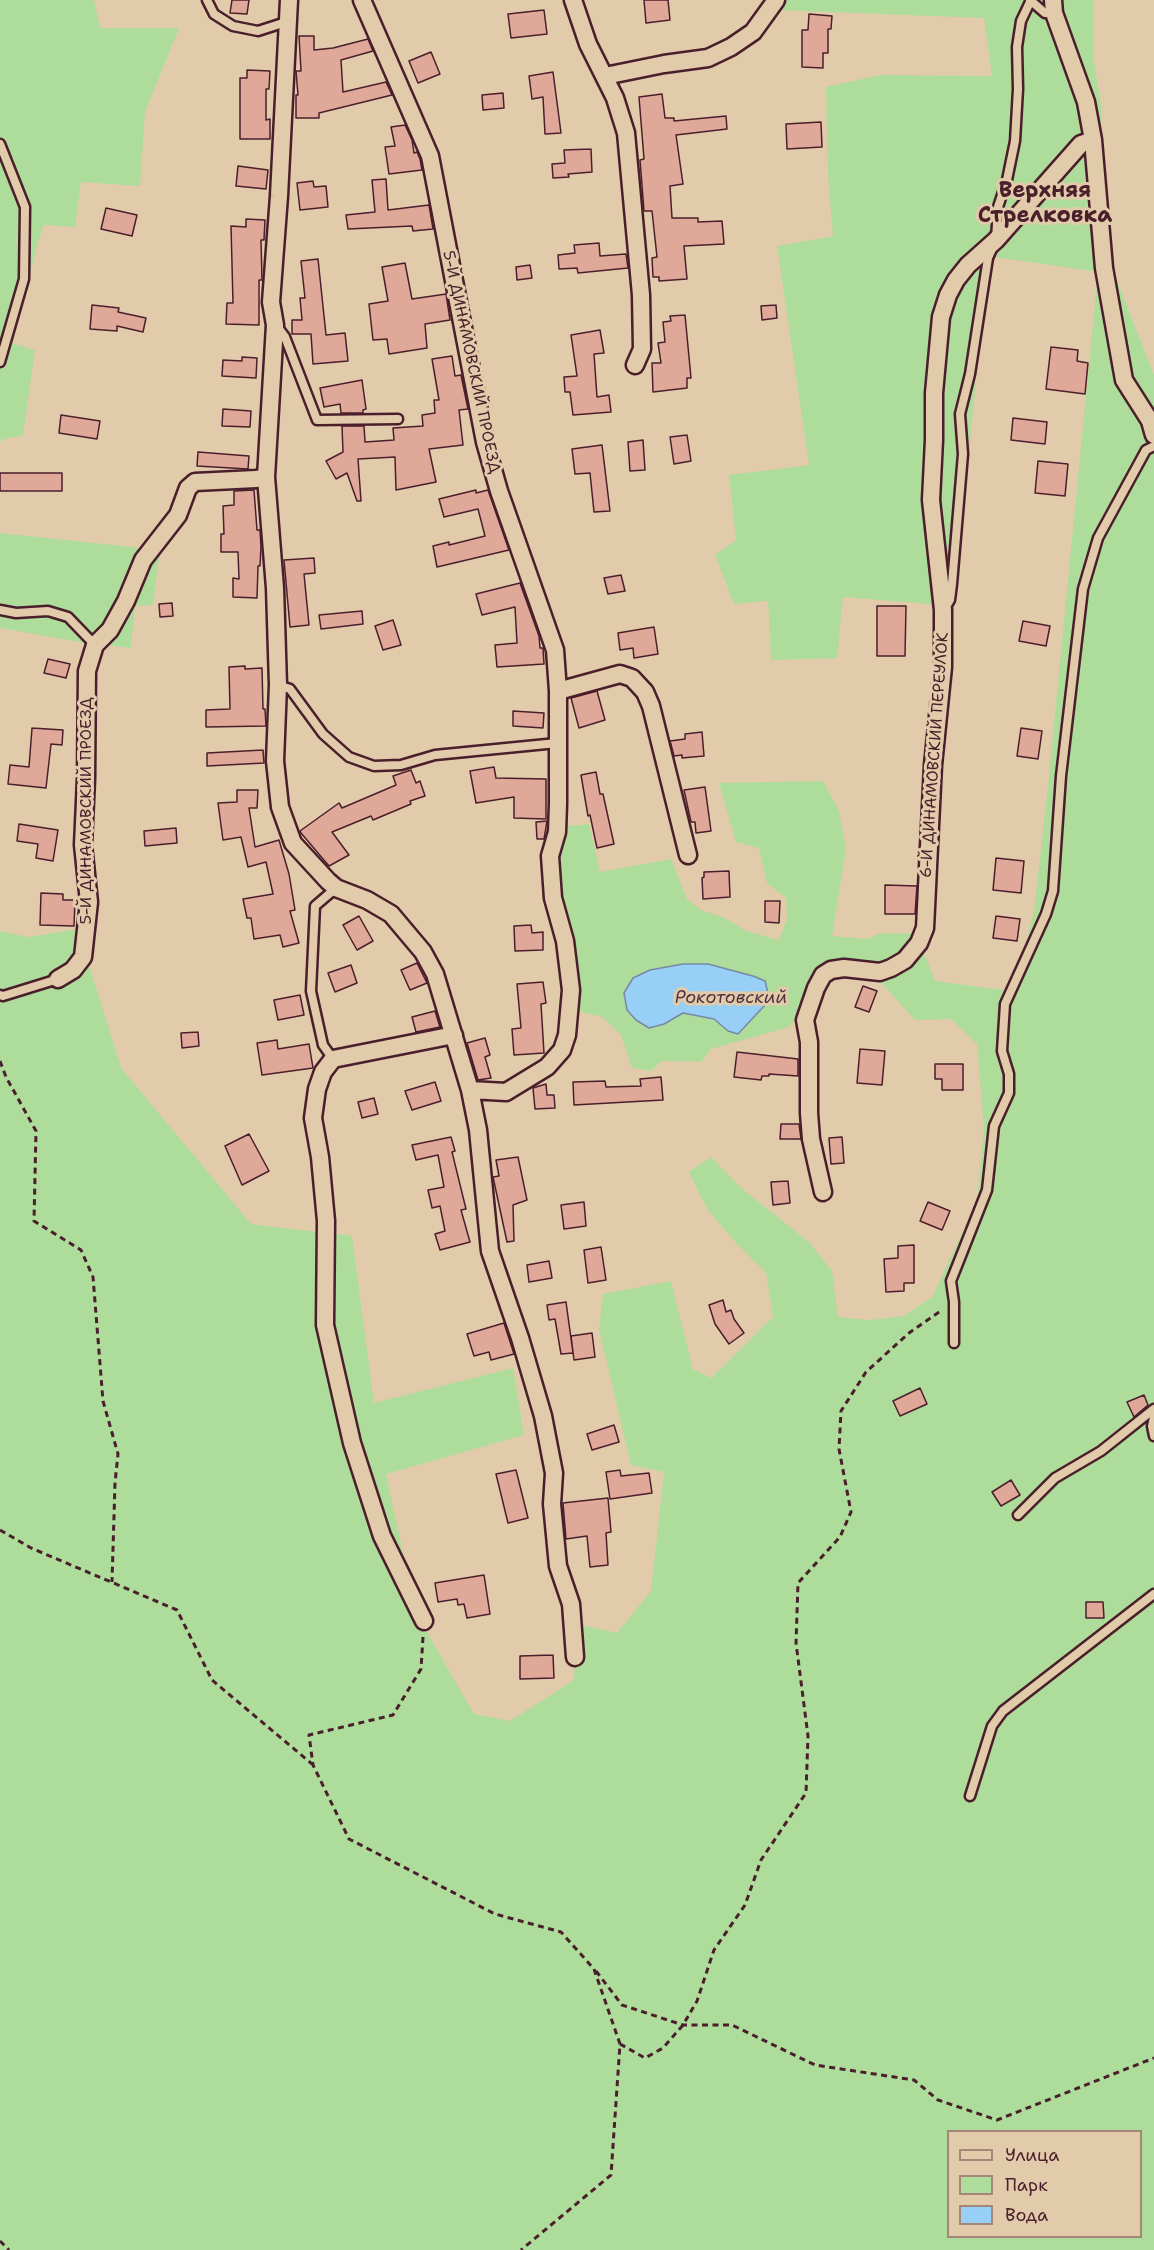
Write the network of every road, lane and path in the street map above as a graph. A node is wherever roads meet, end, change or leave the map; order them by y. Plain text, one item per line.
1 (207, 0) edge
2 (289, 0) edge
3 (362, 0) edge
4 (573, 0) edge
5 (776, 0) edge
6 (1030, 1) edge
7 (1053, 7) edge
8 (286, 22) junction
9 (605, 76) junction
10 (1093, 140) junction
11 (0, 144) edge
12 (996, 240) junction
13 (275, 325) junction
14 (0, 362) edge
15 (635, 365) dead end
16 (398, 419) dead end
17 (1154, 435) edge
18 (1154, 446) edge
19 (266, 477) junction
20 (0, 610) edge
21 (943, 610) junction
22 (95, 645) junction
23 (278, 685) junction
24 (558, 691) junction
25 (557, 743) junction
26 (688, 855) dead end
27 (336, 888) junction
28 (58, 979) joint
29 (0, 995) edge
30 (454, 1035) junction
31 (333, 1059) junction
32 (0, 1061) edge
33 (470, 1090) junction
34 (823, 1192) dead end
35 (954, 1302) junction
36 (954, 1342) dead end
37 (1154, 1409) edge
38 (1154, 1417) edge
39 (1154, 1436) edge
40 (1018, 1515) dead end
41 (0, 1530) edge
42 (112, 1582) junction
43 (1154, 1594) edge
44 (424, 1621) joint
45 (575, 1657) dead end
46 (314, 1765) junction
47 (970, 1796) dead end
48 (594, 1969) junction
49 (683, 2025) junction
50 (620, 2044) junction
51 (1154, 2058) edge
52 (0, 2241) edge
53 (9, 2250) edge
54 (521, 2250) edge

1 - 8 lane
2 - 8 street
3 - 24 street, 5-Й ДИНАМОВСКИЙ ПРОЕЗД
4 - 9 street
5 - 9 street
6 - 7 lane
6 - 12 lane
7 - 10 street
8 - 13 street
9 - 15 street
10 - 12 street, 6-Й ДИНАМОВСКИЙ ПЕРЕУЛОК
10 - 17 street
11 - 14 lane
12 - 21 lane
12 - 21 street, 6-Й ДИНАМОВСКИЙ ПЕРЕУЛОК
13 - 16 lane
13 - 19 street
18 - 35 lane
19 - 22 street, 5-Й ДИНАМОВСКИЙ ПРОЕЗД
19 - 23 street
20 - 22 lane
21 - 34 street, 6-Й ДИНАМОВСКИЙ ПЕРЕУЛОК
22 - 28 street, 5-Й ДИНАМОВСКИЙ ПРОЕЗД
23 - 25 lane
23 - 27 street
24 - 25 street, 5-Й ДИНАМОВСКИЙ ПРОЕЗД
24 - 26 street
25 - 33 street, 5-Й ДИНАМОВСКИЙ ПРОЕЗД
27 - 30 street
27 - 31 lane
28 - 29 lane
30 - 31 street
30 - 33 street
31 - 44 street
32 - 42 path
33 - 45 street
35 - 36 lane
35 - 49 path
37 - 40 lane
38 - 39 lane
41 - 42 path
42 - 46 path
43 - 47 lane
44 - 46 path
46 - 48 path
48 - 49 path
48 - 50 path
49 - 50 path
49 - 51 path
50 - 54 path
52 - 53 path

